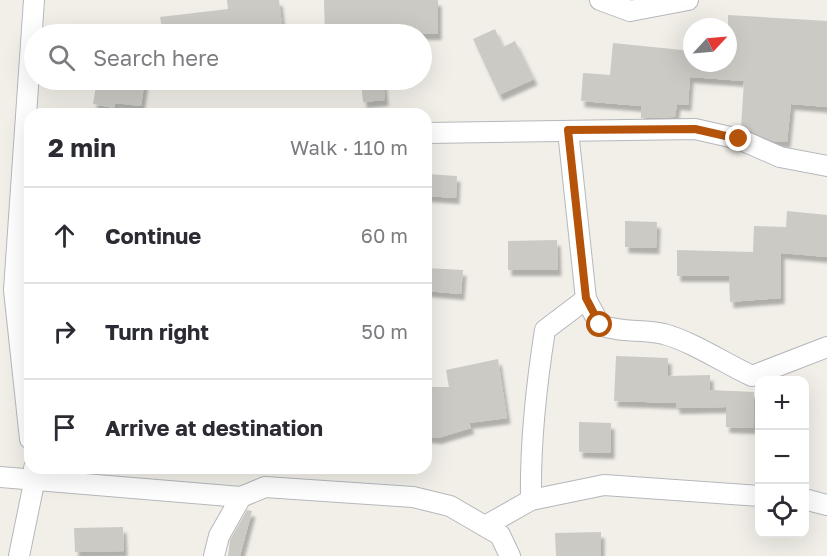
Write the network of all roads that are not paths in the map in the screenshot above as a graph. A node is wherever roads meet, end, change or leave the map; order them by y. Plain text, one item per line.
1 (34, 0) edge
2 (600, 0) edge
3 (688, 0) edge
4 (33, 24) edge
5 (30, 90) edge
6 (29, 108) edge
7 (568, 130) junction
8 (432, 133) edge
9 (827, 166) edge
10 (24, 192) edge
11 (15, 291) edge
12 (586, 298) junction
13 (827, 347) edge
14 (24, 380) edge
15 (26, 474) edge
16 (34, 474) edge
17 (43, 474) edge
18 (0, 477) edge
19 (755, 496) edge
20 (241, 497) junction
21 (531, 500) junction
22 (809, 501) edge
23 (827, 506) edge
24 (485, 526) junction
25 (19, 556) edge
26 (214, 556) edge
27 (510, 556) edge

1 - 4 street
2 - 3 street
5 - 6 street
7 - 8 street
7 - 9 street
7 - 12 street
10 - 11 street
11 - 14 street
12 - 13 street
12 - 21 street
15 - 18 street
16 - 25 street
17 - 20 street
19 - 21 street
20 - 24 street
20 - 26 street
21 - 24 street
22 - 23 street
24 - 27 street

